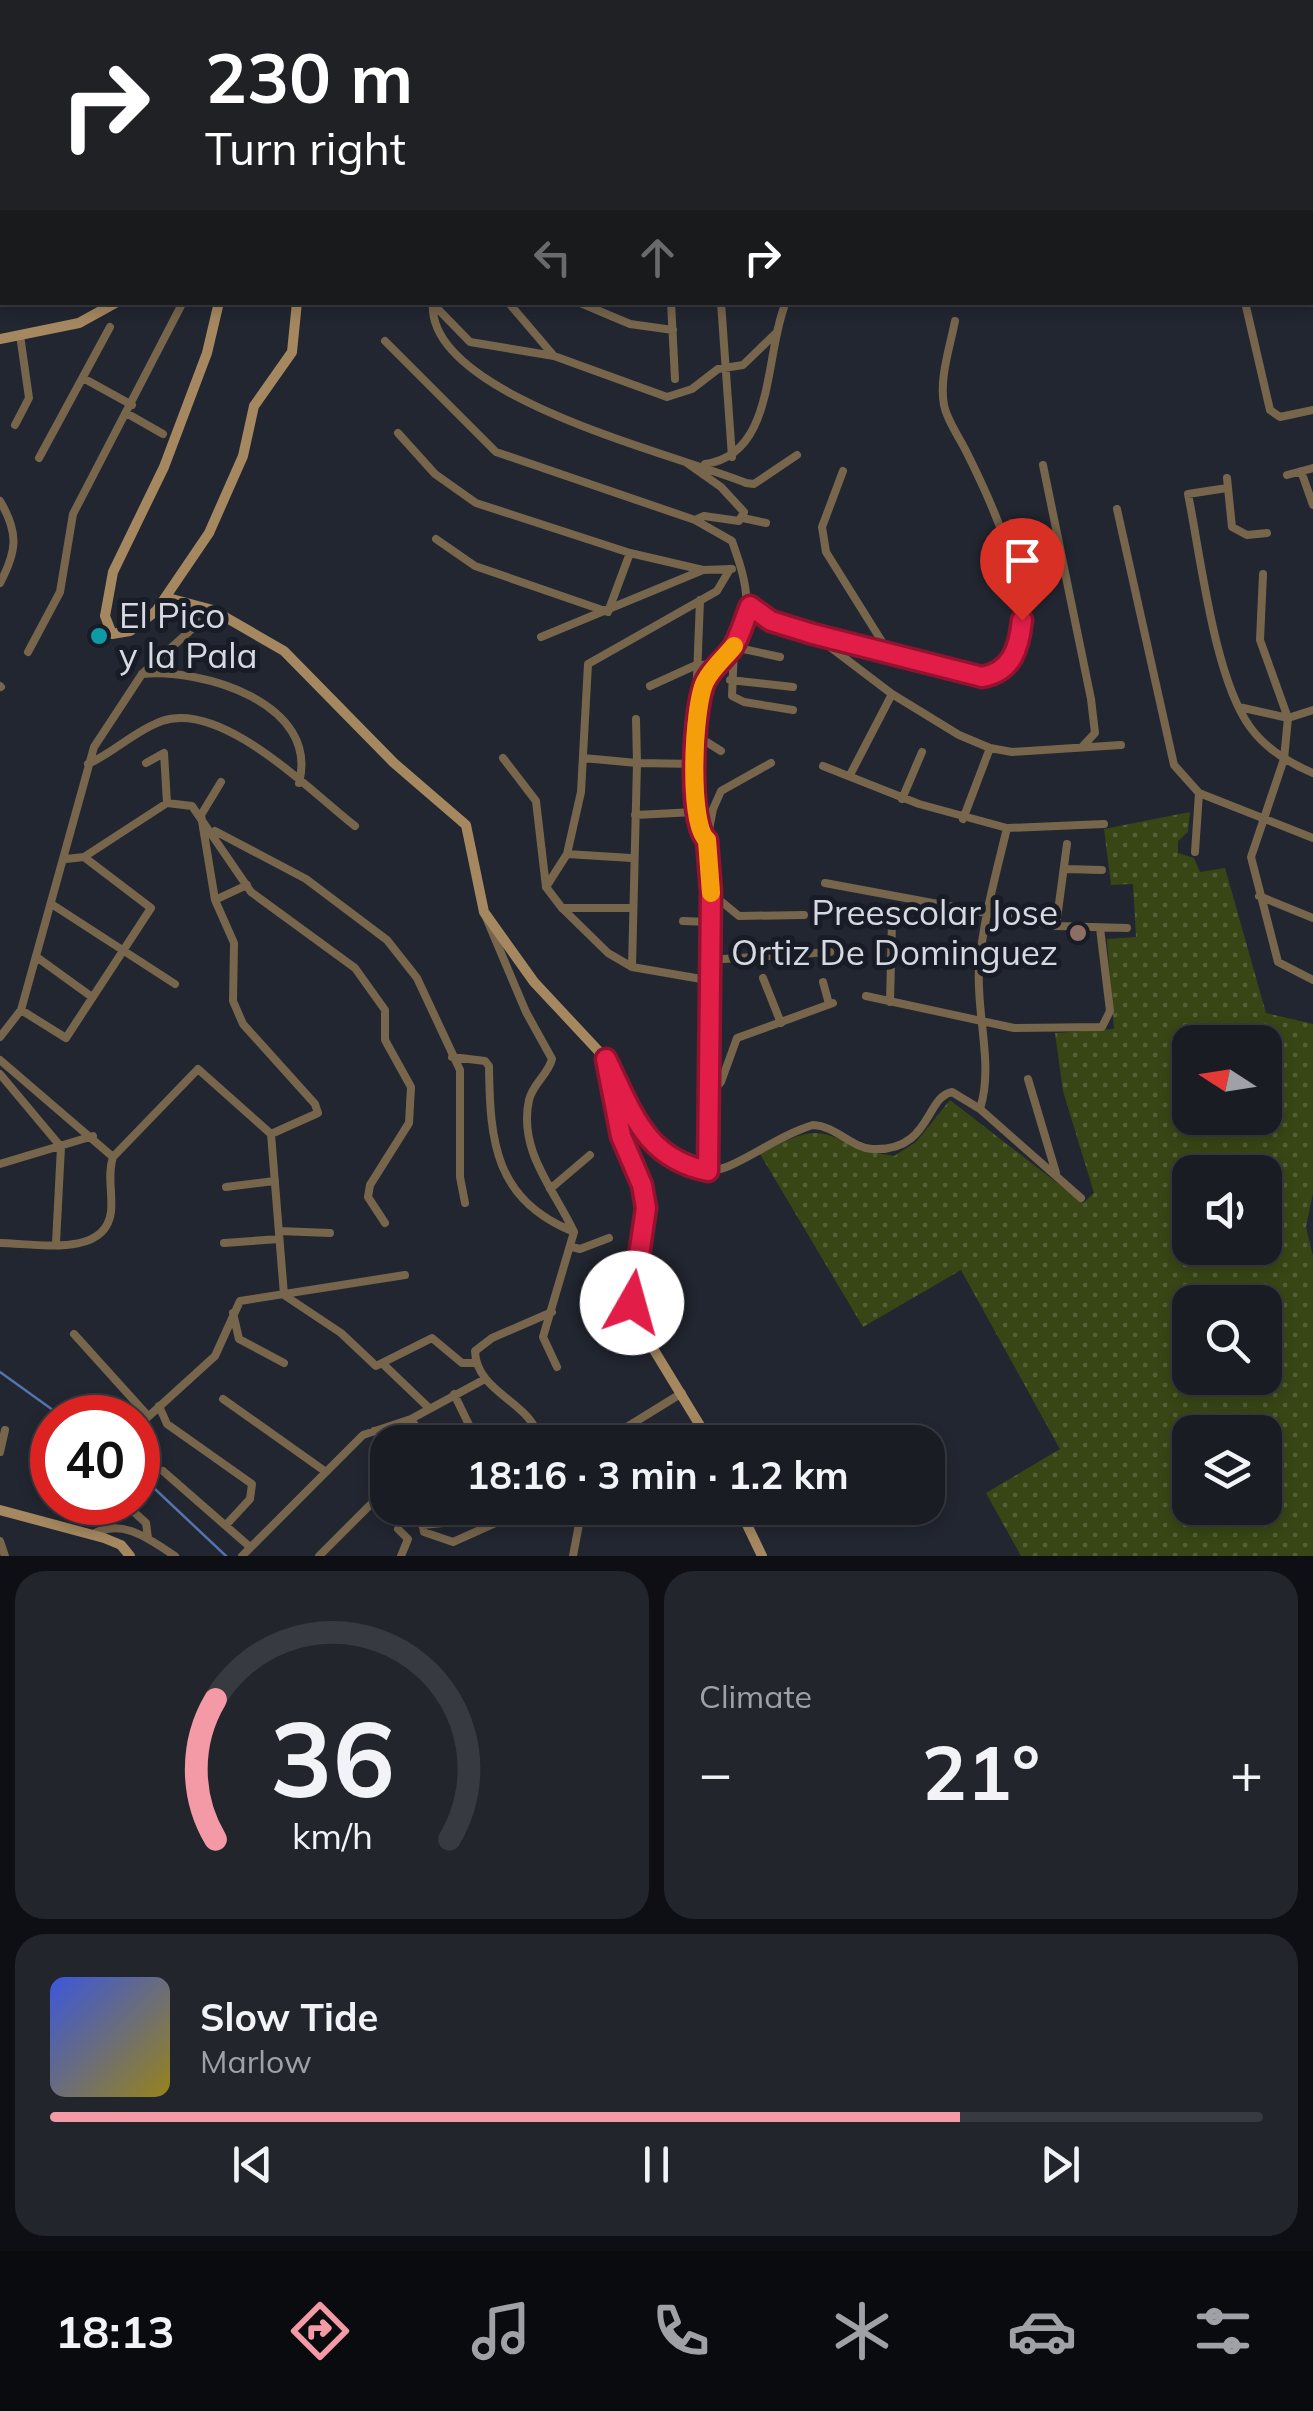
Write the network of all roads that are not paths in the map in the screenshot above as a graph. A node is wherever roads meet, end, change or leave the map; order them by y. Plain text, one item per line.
1 (114, 305) edge
2 (182, 305) edge
3 (218, 305) edge
4 (298, 305) edge
5 (434, 305) edge
6 (435, 305) edge
7 (511, 305) edge
8 (585, 305) edge
9 (671, 305) edge
10 (721, 305) edge
11 (1245, 305) edge
12 (783, 306) edge
13 (955, 321) dead end
14 (110, 327) dead end
15 (673, 330) junction
16 (776, 333) junction
17 (20, 335) junction
18 (0, 339) edge
19 (385, 341) dead end
20 (554, 356) junction
21 (728, 367) junction
22 (83, 378) junction
23 (675, 378) dead end
24 (130, 409) junction
25 (1313, 410) edge
26 (15, 425) dead end
27 (398, 433) dead end
28 (163, 434) dead end
29 (732, 456) junction
30 (797, 456) dead end
31 (39, 458) dead end
32 (687, 462) junction
33 (701, 464) junction
34 (1043, 465) dead end
35 (1313, 468) edge
36 (1302, 471) junction
37 (843, 472) dead end
38 (1287, 476) dead end
39 (0, 501) edge
40 (1313, 505) edge
41 (1118, 509) dead end
42 (744, 518) junction
43 (694, 520) junction
44 (766, 523) dead end
45 (1267, 533) dead end
46 (436, 540) dead end
47 (630, 553) junction
48 (741, 566) junction
49 (703, 570) junction
50 (730, 570) junction
51 (1263, 574) dead end
52 (0, 583) edge
53 (168, 598) junction
54 (700, 600) junction
55 (750, 606) junction
56 (213, 610) junction
57 (608, 612) junction
58 (813, 634) junction
59 (541, 637) dead end
60 (734, 647) junction
61 (28, 652) dead end
62 (891, 656) junction
63 (780, 657) dead end
64 (719, 662) junction
65 (694, 666) junction
66 (142, 674) junction
67 (730, 680) junction
68 (650, 686) dead end
69 (793, 687) dead end
70 (892, 694) junction
71 (697, 706) junction
72 (1239, 706) junction
73 (793, 710) dead end
74 (1313, 710) edge
75 (1288, 718) junction
76 (636, 719) dead end
77 (696, 736) junction
78 (1121, 744) dead end
79 (990, 748) junction
80 (1078, 750) junction
81 (721, 752) dead end
82 (922, 752) dead end
83 (503, 758) dead end
84 (583, 758) junction
85 (1284, 759) junction
86 (637, 763) junction
87 (771, 763) dead end
88 (88, 764) junction
89 (146, 764) dead end
90 (697, 764) junction
91 (823, 766) dead end
92 (1313, 773) edge
93 (850, 775) junction
94 (222, 782) dead end
95 (299, 782) junction
96 (1199, 794) junction
97 (902, 798) junction
98 (167, 803) junction
99 (695, 812) junction
100 (201, 815) junction
101 (635, 816) junction
102 (1262, 817) junction
103 (963, 819) junction
104 (1104, 824) dead end
105 (355, 826) dead end
106 (1007, 828) junction
107 (211, 829) junction
108 (1313, 838) edge
109 (707, 840) junction
110 (1067, 844) dead end
111 (1194, 852) dead end
112 (567, 854) junction
113 (84, 857) junction
114 (632, 858) junction
115 (66, 860) junction
116 (1065, 869) junction
117 (1102, 870) dead end
118 (826, 883) dead end
119 (247, 886) junction
120 (546, 887) junction
121 (711, 892) junction
122 (1259, 896) junction
123 (215, 900) junction
124 (53, 905) junction
125 (562, 908) junction
126 (631, 908) junction
127 (484, 912) junction
128 (987, 912) junction
129 (804, 915) dead end
130 (1313, 918) edge
131 (683, 921) dead end
132 (892, 921) dead end
133 (710, 922) junction
134 (1056, 926) junction
135 (1100, 928) junction
136 (1128, 928) dead end
137 (121, 952) junction
138 (830, 952) dead end
139 (38, 958) junction
140 (709, 960) junction
141 (632, 967) junction
142 (764, 978) dead end
143 (706, 980) junction
144 (1313, 980) edge
145 (823, 982) dead end
146 (175, 984) dead end
147 (92, 996) junction
148 (866, 996) dead end
149 (890, 1002) junction
150 (21, 1010) junction
151 (980, 1019) junction
152 (780, 1023) junction
153 (0, 1037) edge
154 (452, 1057) junction
155 (606, 1059) junction
156 (0, 1060) edge
157 (0, 1074) edge
158 (1028, 1080) dead end
159 (708, 1097) junction
160 (980, 1108) junction
161 (271, 1134) junction
162 (94, 1136) junction
163 (61, 1148) junction
164 (0, 1151) edge
165 (590, 1155) dead end
166 (112, 1157) junction
167 (5, 1162) edge
168 (708, 1171) junction
169 (1056, 1173) junction
170 (275, 1180) junction
171 (226, 1187) dead end
172 (550, 1189) junction
173 (1080, 1198) dead end
174 (465, 1202) dead end
175 (385, 1223) dead end
176 (574, 1232) junction
177 (330, 1233) dead end
178 (279, 1235) junction
179 (608, 1238) dead end
180 (0, 1243) edge
181 (56, 1243) junction
182 (224, 1243) dead end
183 (572, 1248) junction
184 (405, 1275) dead end
185 (284, 1295) junction
186 (552, 1312) junction
187 (233, 1313) junction
188 (74, 1334) dead end
189 (284, 1363) dead end
190 (476, 1363) junction
191 (383, 1364) junction
192 (557, 1367) dead end
193 (486, 1379) junction
194 (682, 1393) junction
195 (454, 1394) junction
196 (129, 1395) edge
197 (224, 1399) dead end
198 (160, 1404) edge
199 (429, 1408) junction
200 (160, 1410) edge
201 (411, 1418) junction
202 (392, 1425) edge
203 (415, 1425) edge
204 (468, 1425) edge
205 (532, 1425) edge
206 (630, 1425) edge
207 (698, 1425) edge
208 (5, 1430) dead end
209 (370, 1434) edge
210 (0, 1452) edge
211 (163, 1471) dead end
212 (326, 1472) junction
213 (370, 1505) edge
214 (0, 1510) edge
215 (146, 1525) edge
216 (226, 1525) junction
217 (429, 1525) edge
218 (486, 1525) edge
219 (579, 1525) edge
220 (747, 1525) edge
221 (422, 1526) joint
222 (398, 1529) dead end
223 (91, 1535) junction
224 (148, 1538) junction
225 (0, 1541) edge
226 (250, 1548) junction
227 (5, 1556) edge
228 (130, 1556) edge
229 (176, 1556) edge
230 (242, 1556) edge
231 (319, 1556) edge
232 (400, 1556) edge
233 (572, 1556) edge
234 (762, 1556) edge

1 - 17 street
2 - 24 street
3 - 53 street
4 - 53 street
5 - 32 street
6 - 20 street
7 - 20 street
8 - 15 street
9 - 15 street
10 - 21 street
11 - 25 street
12 - 16 street
13 - 62 street
14 - 22 street
15 - 23 street
16 - 21 street
16 - 29 street
17 - 18 street
17 - 26 street
19 - 43 street
20 - 21 street
21 - 29 street
22 - 24 street
22 - 31 street
24 - 28 street
24 - 61 street
27 - 47 street
29 - 33 street
30 - 33 street
32 - 33 street
32 - 42 street
34 - 80 street
35 - 36 street
36 - 38 street
36 - 40 street
37 - 62 street
39 - 52 street
41 - 96 street
42 - 43 street
42 - 44 street
43 - 48 street
45 - 72 street
46 - 57 street
47 - 49 street
47 - 57 street
48 - 50 street
48 - 55 street
49 - 50 street
49 - 57 street
50 - 54 street
51 - 75 street
53 - 56 street
54 - 65 street
54 - 84 street
55 - 58 street
55 - 60 street
56 - 66 street
56 - 127 street
57 - 59 street
58 - 62 street
58 - 70 street
60 - 63 street
60 - 64 street
60 - 67 street
64 - 65 street
64 - 71 street
65 - 68 street
65 - 71 street
66 - 88 street
66 - 95 street
67 - 69 street
67 - 73 street
70 - 79 street
70 - 93 street
71 - 77 street
72 - 75 street
72 - 85 street
74 - 75 street
75 - 85 street
76 - 86 street
77 - 81 street
77 - 90 street
78 - 80 street
79 - 80 street
79 - 103 street
82 - 97 street
83 - 120 street
84 - 86 street
84 - 112 street
85 - 92 street
85 - 102 street
86 - 90 street
86 - 101 street
87 - 109 street
88 - 95 street
88 - 115 street
89 - 98 street
90 - 99 street
91 - 93 street
93 - 97 street
94 - 100 street
95 - 105 street
96 - 102 street
96 - 111 street
97 - 103 street
98 - 100 street
98 - 113 street
99 - 101 street
99 - 109 street
100 - 107 street
100 - 123 street
101 - 114 street
102 - 108 street
102 - 122 street
103 - 106 street
104 - 106 street
106 - 128 street
107 - 119 street
107 - 154 street
109 - 121 street
110 - 116 street
112 - 114 street
112 - 120 street
113 - 115 street
113 - 137 street
114 - 126 street
115 - 124 street
116 - 117 street
116 - 134 street
118 - 128 street
119 - 123 street
119 - 175 street
120 - 125 street
121 - 129 street
121 - 133 street
122 - 130 street
122 - 144 street
123 - 161 street
124 - 137 street
124 - 139 street
125 - 126 street
125 - 141 street
126 - 141 street
127 - 155 street
127 - 172 street
128 - 134 street
128 - 151 street
131 - 133 street
132 - 149 street
133 - 140 street
134 - 135 street
135 - 136 street
135 - 151 street
137 - 146 street
137 - 147 street
138 - 140 street
139 - 147 street
139 - 150 street
140 - 143 street
141 - 143 street
142 - 152 street
143 - 159 street
145 - 152 street
147 - 150 street
148 - 149 street
149 - 151 street
150 - 153 street
151 - 160 street
152 - 159 street
154 - 174 street
154 - 176 street
155 - 168 street
155 - 194 street
156 - 162 street
157 - 163 street
158 - 169 street
159 - 168 street
160 - 168 street
160 - 169 street
161 - 166 street
161 - 170 street
162 - 163 street
162 - 166 street
163 - 167 street
163 - 181 street
164 - 167 street
165 - 172 street
166 - 181 street
169 - 173 street
170 - 171 street
170 - 178 street
172 - 176 street
176 - 183 street
177 - 178 street
178 - 182 street
178 - 185 street
179 - 183 street
180 - 181 street
183 - 186 street
184 - 185 street
185 - 187 street
185 - 191 street
186 - 190 street
186 - 192 street
187 - 189 street
187 - 198 street
188 - 196 street
190 - 191 street
190 - 193 street
191 - 199 street
193 - 195 street
193 - 205 street
194 - 206 street
194 - 207 street
195 - 199 street
195 - 204 street
197 - 212 street
199 - 201 street
200 - 216 street
201 - 202 street
201 - 203 street
208 - 210 street
209 - 212 street
211 - 216 street
212 - 226 street
213 - 231 street
214 - 223 street
215 - 224 street
216 - 226 street
217 - 221 street
218 - 221 street
219 - 233 street
220 - 234 street
222 - 232 street
223 - 224 street
223 - 228 street
224 - 229 street
225 - 227 street
226 - 230 street

